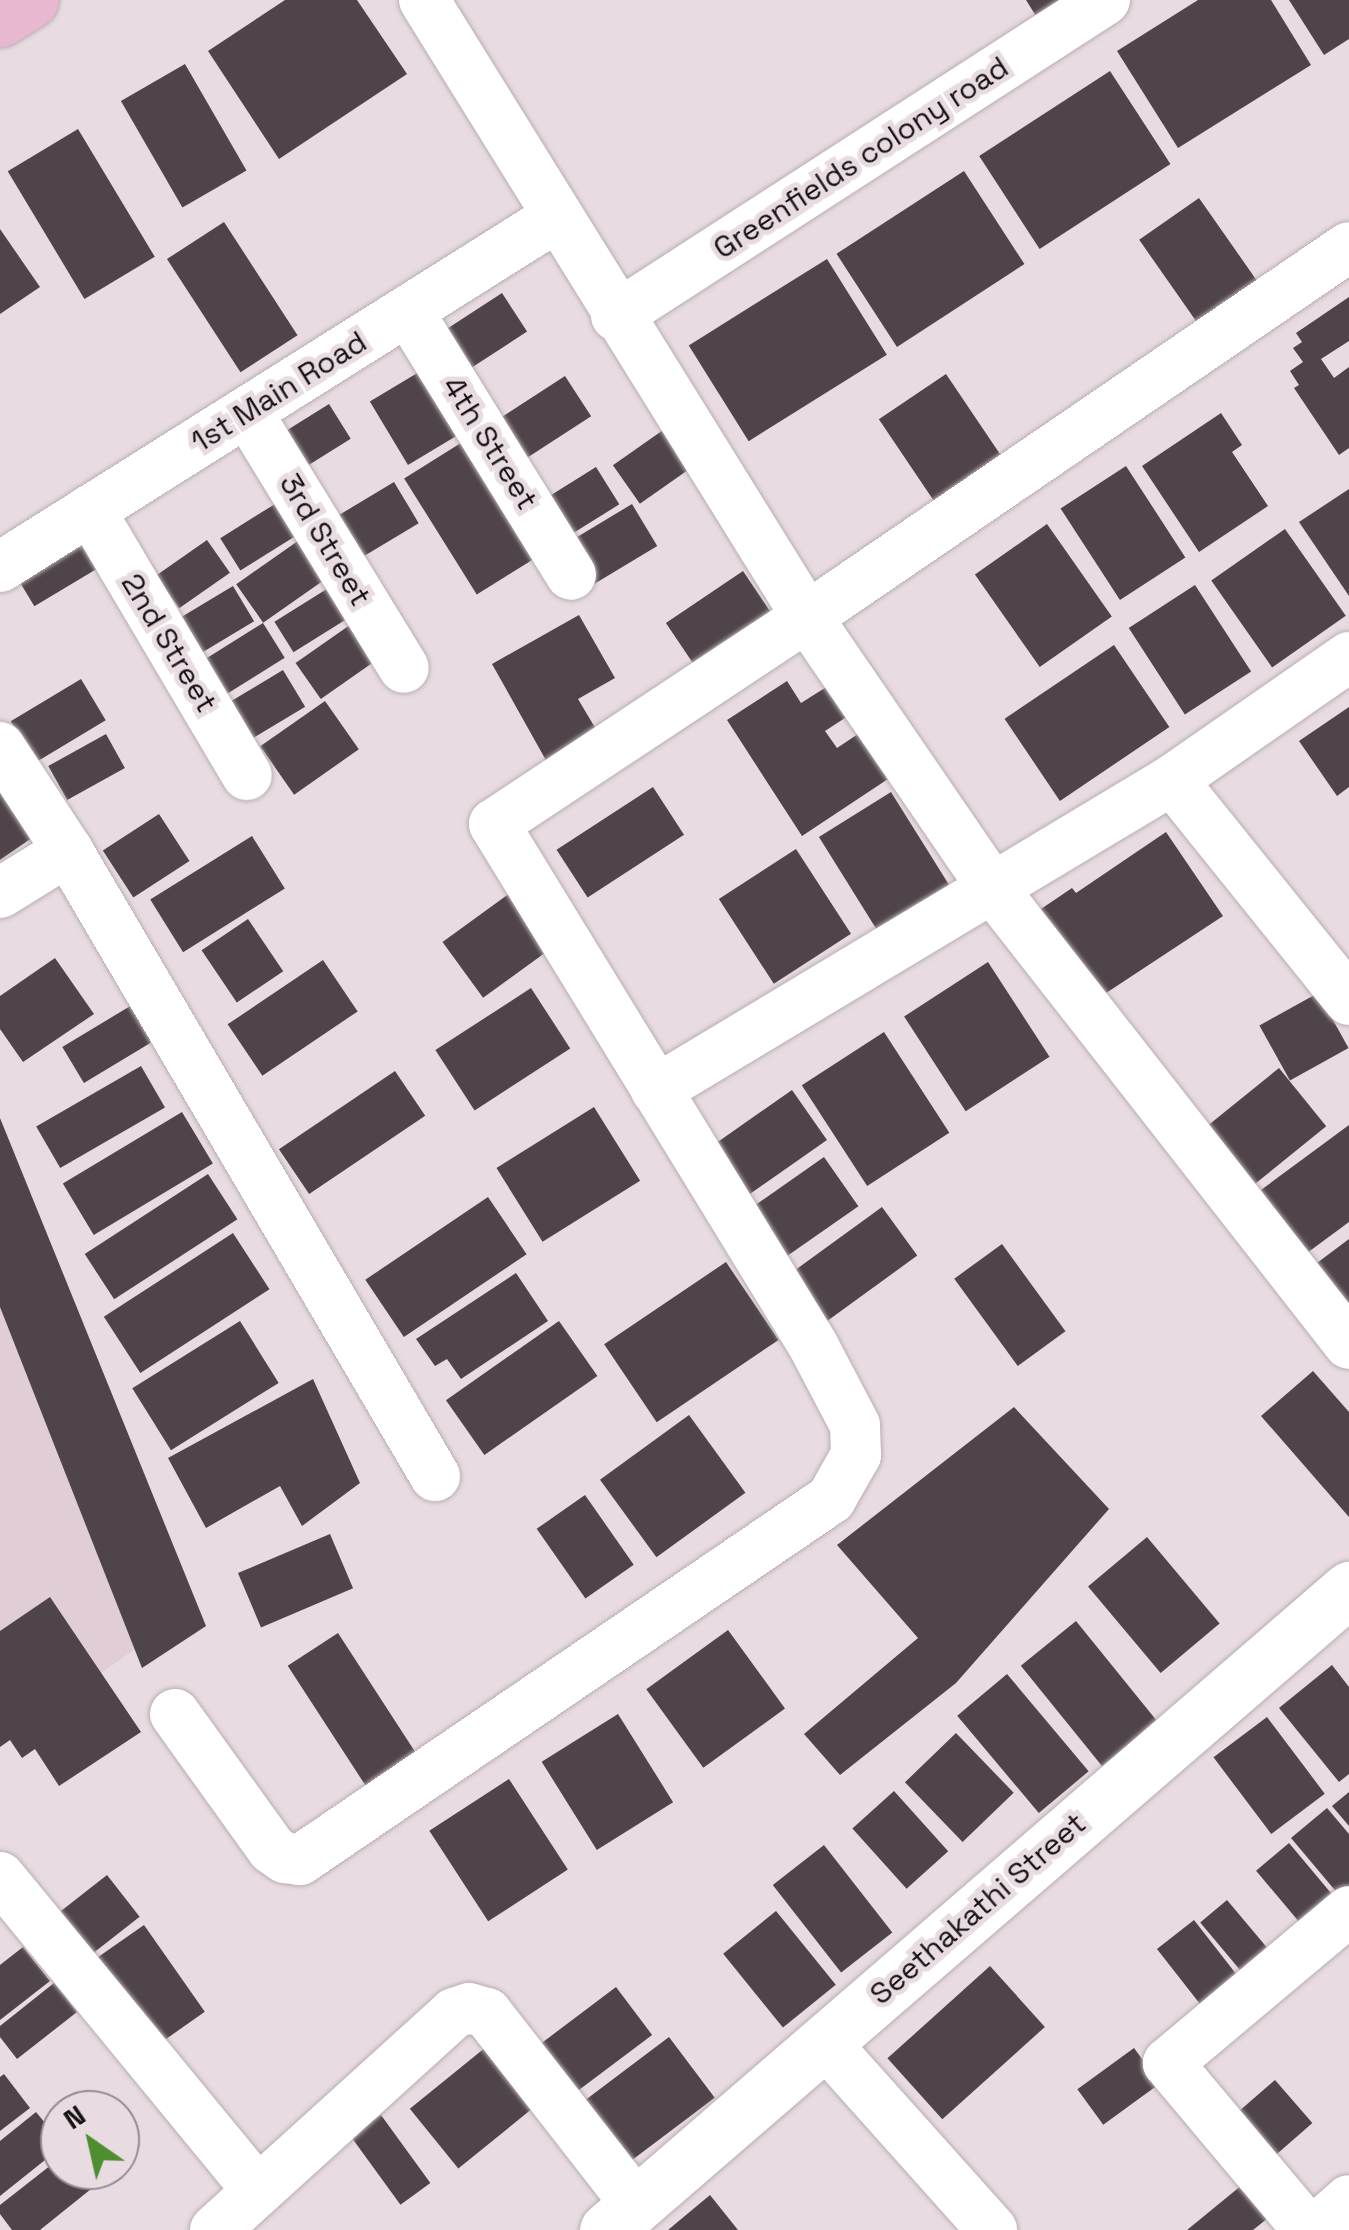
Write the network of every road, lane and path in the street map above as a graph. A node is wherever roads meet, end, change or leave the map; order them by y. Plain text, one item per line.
1 (30, 0) edge
2 (424, 0) edge
3 (1105, 0) edge
4 (0, 19) edge
5 (558, 216) junction
6 (1349, 247) edge
7 (408, 310) junction
8 (616, 316) junction
9 (247, 412) junction
10 (90, 510) junction
11 (0, 567) edge
12 (571, 575) dead end
13 (808, 617) junction
14 (1349, 657) edge
15 (404, 668) dead end
16 (0, 747) edge
17 (248, 775) dead end
18 (1172, 780) junction
19 (68, 850) junction
20 (994, 890) junction
21 (0, 892) edge
22 (1349, 1000) edge
23 (656, 1090) junction
24 (1349, 1344) edge
25 (435, 1476) dead end
26 (1349, 1589) edge
27 (175, 1714) dead end
28 (0, 1877) edge
29 (1349, 1911) edge
30 (825, 2043) junction
31 (258, 2190) junction
32 (1349, 2200) edge
33 (622, 2218) edge
34 (215, 2230) edge
35 (992, 2230) edge
36 (1311, 2230) edge

1 - 4 main road
2 - 5 street
3 - 8 street, Greenfields colony road
5 - 7 street, 1st Main Road
5 - 8 street
6 - 13 street
7 - 9 street, 1st Main Road
7 - 12 street, 4th Street
8 - 13 street
9 - 10 street, 1st Main Road
9 - 15 street, 3rd Street
10 - 11 street, 1st Main Road
10 - 17 street, 2nd Street
13 - 20 street
13 - 23 street
14 - 18 street
16 - 19 street
18 - 20 street
18 - 22 street
19 - 21 street
19 - 25 street
20 - 23 street
20 - 24 street
23 - 27 street
26 - 30 street, Seethakathi Street
28 - 31 street
29 - 36 street
30 - 33 street, Seethakathi Street
30 - 35 street
31 - 33 street
31 - 34 street
32 - 36 street

